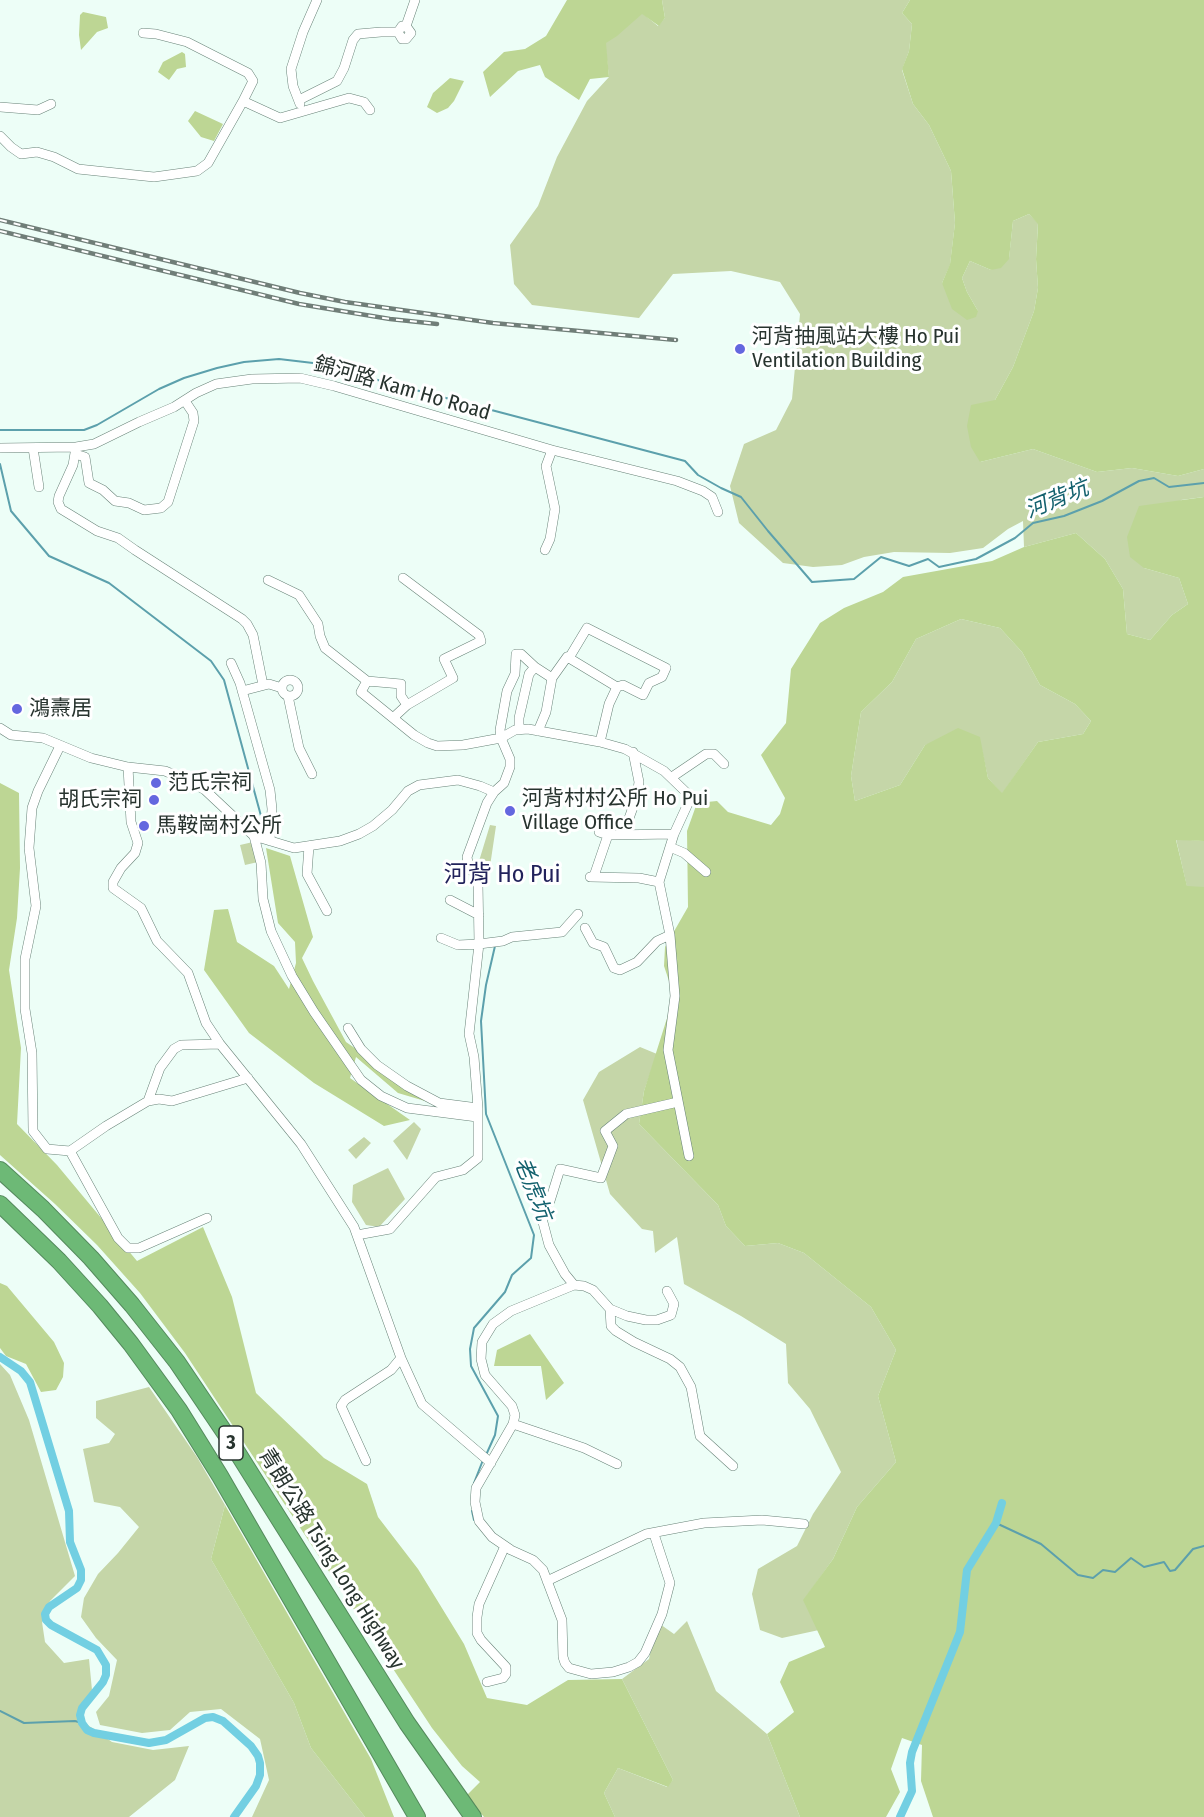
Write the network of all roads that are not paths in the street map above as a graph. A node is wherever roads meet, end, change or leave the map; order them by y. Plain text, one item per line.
1 (318, 0) edge
2 (415, 0) edge
3 (143, 33) dead end
4 (299, 100) junction
5 (243, 101) junction
6 (51, 104) dead end
7 (0, 107) edge
8 (370, 110) dead end
9 (303, 111) junction
10 (0, 136) edge
11 (185, 400) junction
12 (4, 448) edge
13 (33, 448) junction
14 (76, 450) junction
15 (552, 450) junction
16 (39, 487) dead end
17 (718, 512) dead end
18 (545, 550) dead end
19 (403, 578) dead end
20 (268, 580) dead end
21 (569, 658) junction
22 (231, 663) dead end
23 (535, 667) junction
24 (552, 678) junction
25 (367, 681) junction
26 (263, 685) junction
27 (617, 687) junction
28 (242, 691) junction
29 (407, 705) junction
30 (394, 717) junction
31 (0, 728) edge
32 (519, 730) junction
33 (538, 731) junction
34 (501, 738) junction
35 (600, 742) junction
36 (60, 746) junction
37 (633, 752) junction
38 (724, 764) dead end
39 (128, 767) junction
40 (312, 774) dead end
41 (672, 777) junction
42 (494, 792) junction
43 (674, 834) junction
44 (623, 835) junction
45 (255, 836) junction
46 (270, 841) junction
47 (309, 846) junction
48 (670, 848) junction
49 (706, 872) dead end
50 (659, 882) junction
51 (450, 900) dead end
52 (327, 911) dead end
53 (578, 914) dead end
54 (479, 915) junction
55 (585, 928) dead end
56 (670, 934) junction
57 (441, 938) dead end
58 (479, 944) junction
59 (348, 1028) dead end
60 (220, 1044) junction
61 (248, 1078) junction
62 (148, 1101) junction
63 (678, 1102) junction
64 (478, 1112) junction
65 (70, 1151) junction
66 (689, 1156) dead end
67 (0, 1170) edge
68 (0, 1204) edge
69 (207, 1218) dead end
70 (357, 1235) junction
71 (574, 1285) junction
72 (667, 1291) dead end
73 (610, 1309) junction
74 (401, 1358) junction
75 (513, 1424) junction
76 (366, 1461) dead end
77 (489, 1462) junction
78 (617, 1464) dead end
79 (733, 1466) dead end
80 (804, 1524) dead end
81 (654, 1534) junction
82 (505, 1546) junction
83 (547, 1581) junction
84 (487, 1682) dead end
85 (417, 1817) edge
86 (473, 1817) edge

1 - 4 street
2 - 4 street
3 - 5 street
4 - 9 street
5 - 9 street
5 - 10 street
6 - 7 street
8 - 9 street
11 - 14 street, 錦河路 Kam Ho Road
11 - 14 street
11 - 15 street, 錦河路 Kam Ho Road
12 - 13 street, 錦河路 Kam Ho Road
13 - 14 street, 錦河路 Kam Ho Road
13 - 16 street
14 - 26 street
15 - 17 street, 錦河路 Kam Ho Road
15 - 18 street
19 - 29 street
20 - 25 street
21 - 24 street
21 - 27 street
21 - 27 street
22 - 28 street
23 - 24 street
23 - 32 street
23 - 34 street
24 - 33 street
25 - 29 street
25 - 30 street
26 - 28 street
26 - 40 street
27 - 35 street
28 - 46 street
29 - 30 street
30 - 34 street
31 - 36 street
32 - 33 street
32 - 34 street
33 - 35 street
34 - 42 street
35 - 37 street
36 - 39 street
36 - 65 street
37 - 41 street
37 - 44 street
38 - 41 street
39 - 45 street
39 - 60 street
41 - 43 street
42 - 47 street
42 - 54 street
43 - 44 street
43 - 48 street
44 - 50 street
45 - 46 street
45 - 64 street
46 - 47 street
47 - 52 street
48 - 49 street
48 - 50 street
50 - 56 street
51 - 54 street
53 - 58 street
54 - 58 street
55 - 56 street
56 - 63 street
57 - 58 street
58 - 64 street
59 - 64 street
60 - 61 street
60 - 62 street
61 - 62 street
61 - 70 street
62 - 65 street
63 - 66 street
63 - 71 street
64 - 70 street
65 - 69 street
67 - 86 highway, 青朗公路 Tsing Long Highway / 3
68 - 85 highway, 3
70 - 74 street
71 - 73 street
71 - 75 street
72 - 73 street
73 - 79 street
74 - 76 street
74 - 77 street
75 - 77 street
75 - 78 street
77 - 82 street
80 - 81 street
81 - 83 street
81 - 83 street
82 - 83 street
82 - 84 street

